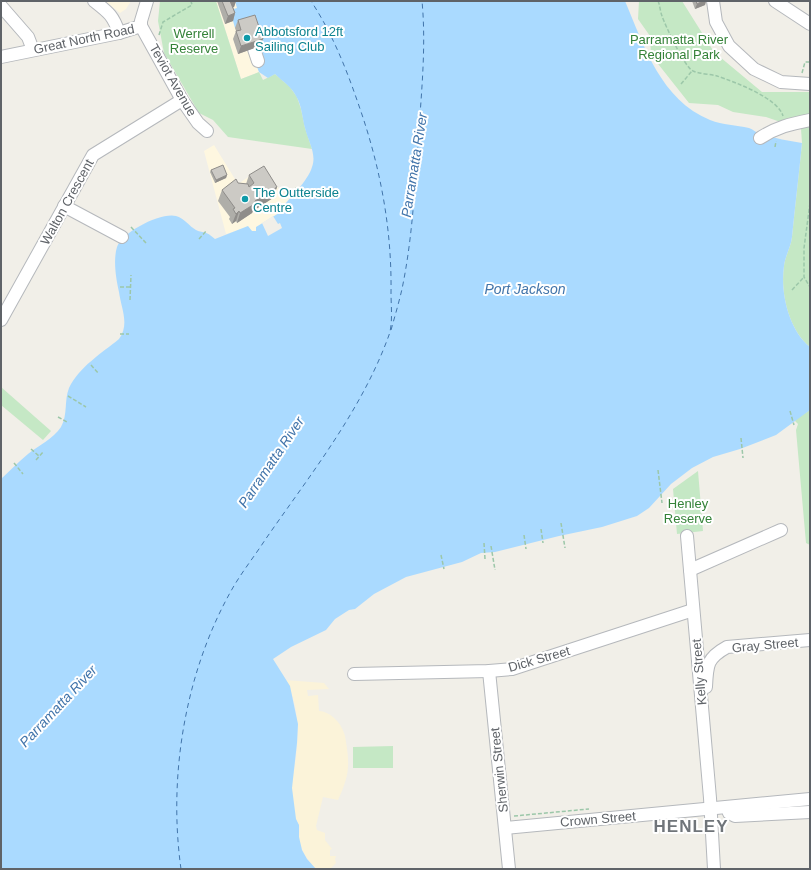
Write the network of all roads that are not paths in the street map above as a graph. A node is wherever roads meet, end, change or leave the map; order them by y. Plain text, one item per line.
1 (94, 1) edge
2 (147, 1) edge
3 (713, 1) edge
4 (775, 1) edge
5 (1, 6) edge
6 (810, 24) edge
7 (142, 26) junction
8 (119, 33) junction
9 (254, 49) edge
10 (33, 50) junction
11 (1, 57) edge
12 (258, 61) dead end
13 (804, 84) edge
14 (182, 100) junction
15 (810, 120) edge
16 (207, 131) dead end
17 (760, 138) dead end
18 (64, 206) junction
19 (122, 237) dead end
20 (1, 320) edge
21 (781, 530) dead end
22 (687, 536) dead end
23 (690, 570) junction
24 (693, 610) junction
25 (810, 640) edge
26 (489, 671) junction
27 (354, 674) dead end
28 (703, 718) junction
29 (810, 799) edge
30 (727, 807) junction
31 (711, 809) junction
32 (810, 812) edge
33 (505, 828) junction
34 (509, 869) edge
35 (714, 869) edge

1 - 8 street
2 - 7 street, Great North Road
3 - 13 street
4 - 6 street
5 - 10 street
7 - 8 street, Great North Road
7 - 14 street, Teviot Avenue
8 - 10 street, Great North Road
9 - 12 street
10 - 11 street, Great North Road
14 - 16 street, Teviot Avenue
14 - 18 street, Walton Crescent
15 - 17 street
18 - 19 street
18 - 20 street, Walton Crescent
21 - 23 street
22 - 23 street, Kelly Street
23 - 24 street, Kelly Street
24 - 26 street, Dick Street
24 - 28 street, Kelly Street
25 - 28 street, Gray Street
26 - 27 street, Dick Street
26 - 33 street, Sherwin Street
28 - 31 street, Kelly Street
29 - 30 street, Crown Street
30 - 31 street, Crown Street
30 - 32 street
31 - 33 street, Crown Street
31 - 35 street, Kelly Street
33 - 34 street, Sherwin Street

